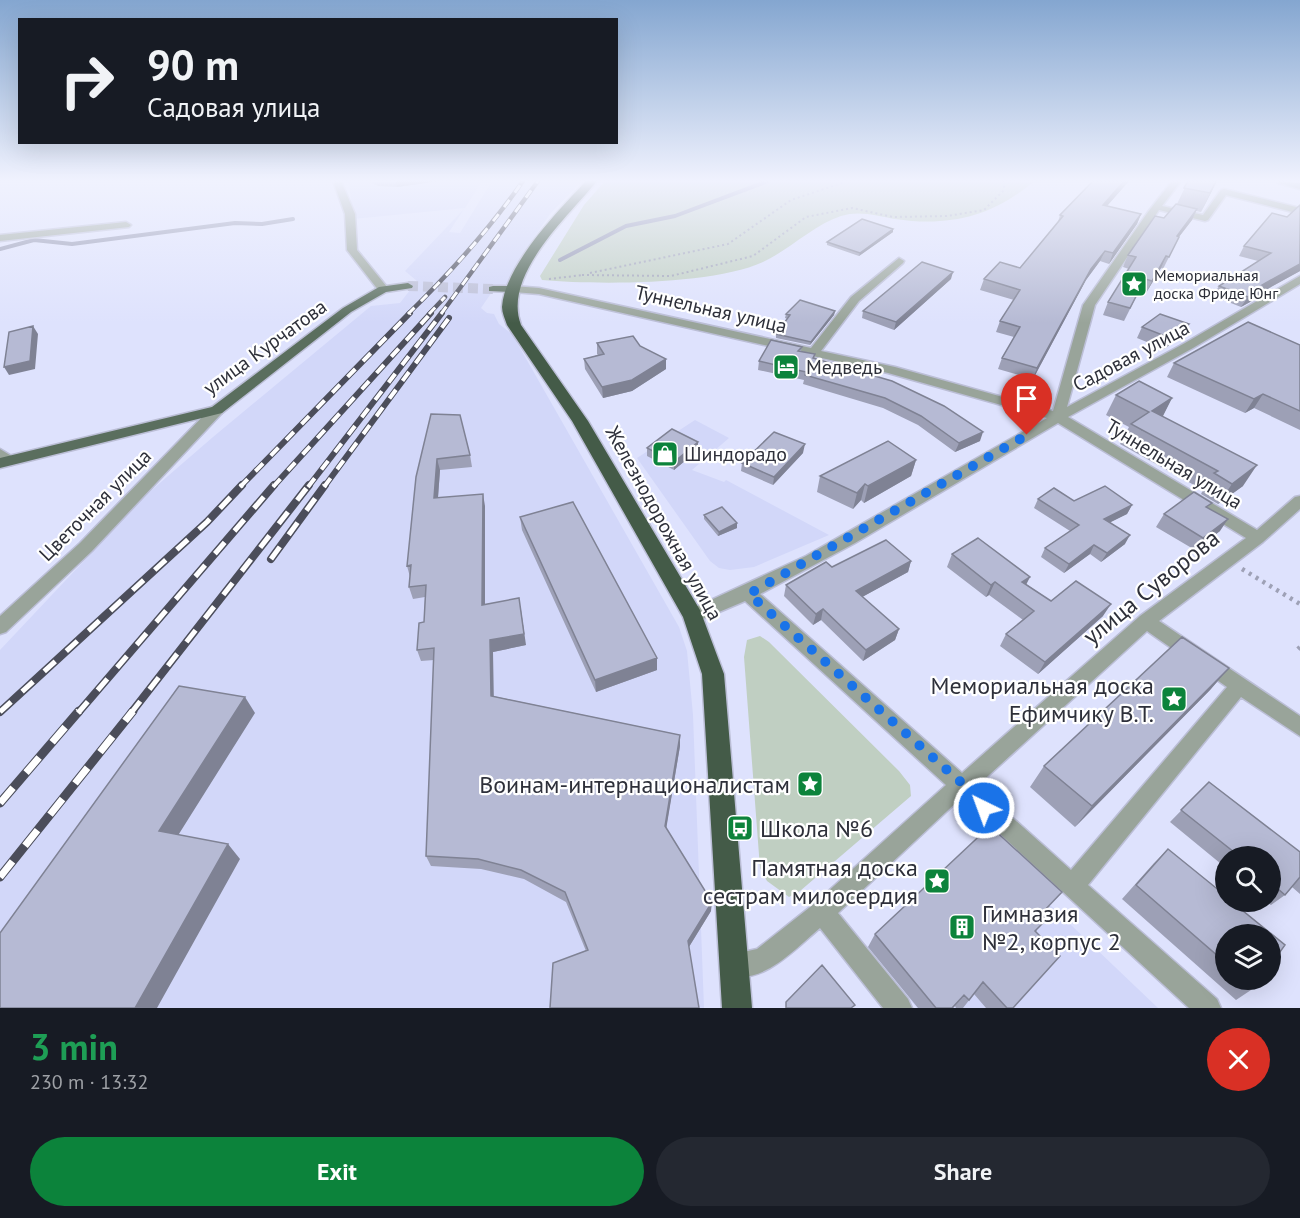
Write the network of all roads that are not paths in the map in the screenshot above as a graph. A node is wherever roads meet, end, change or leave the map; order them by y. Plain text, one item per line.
1 (97, 228) edge
2 (351, 228) edge
3 (552, 228) edge
4 (1142, 228) edge
5 (0, 238) edge
6 (899, 261) dead end
7 (1300, 279) edge
8 (408, 286) tunnel mouth
9 (383, 289) junction
10 (503, 289) junction
11 (1233, 322) junction
12 (1248, 328) edge
13 (814, 352) junction
14 (217, 410) junction
15 (1058, 417) junction
16 (4, 459) edge
17 (1299, 503) edge
18 (1257, 538) junction
19 (749, 594) junction
20 (693, 616) junction
21 (1146, 621) junction
22 (0, 627) edge
23 (1239, 686) junction
24 (1300, 727) edge
25 (964, 785) junction
26 (1073, 885) junction
27 (822, 912) junction
28 (734, 965) junction
29 (737, 1008) edge
30 (898, 1008) edge
31 (1208, 1008) edge

1 - 5 street
2 - 9 street
3 - 10 highway, Железнодорожная улица
4 - 15 street
6 - 13 street
7 - 11 street, Садовая улица
8 - 9 main road, улица Курчатова
9 - 14 main road, улица Курчатова
10 - 13 street, Туннельная улица
10 - 20 highway, Железнодорожная улица
11 - 12 street
11 - 15 street, Садовая улица
13 - 15 street, Туннельная улица
14 - 16 main road, улица Курчатова
14 - 22 street, Цветочная улица
15 - 18 street, Туннельная улица
15 - 19 street, Садовая улица
17 - 18 street, улица Суворова
18 - 21 street, улица Суворова
19 - 20 street, Садовая улица
19 - 25 street
20 - 28 highway, Железнодорожная улица
21 - 23 street
21 - 25 street, улица Суворова
23 - 24 street
23 - 26 street
25 - 26 street
25 - 27 street, улица Суворова
26 - 31 street
27 - 28 street, улица Суворова
27 - 30 street
28 - 29 highway, Железнодорожная улица

